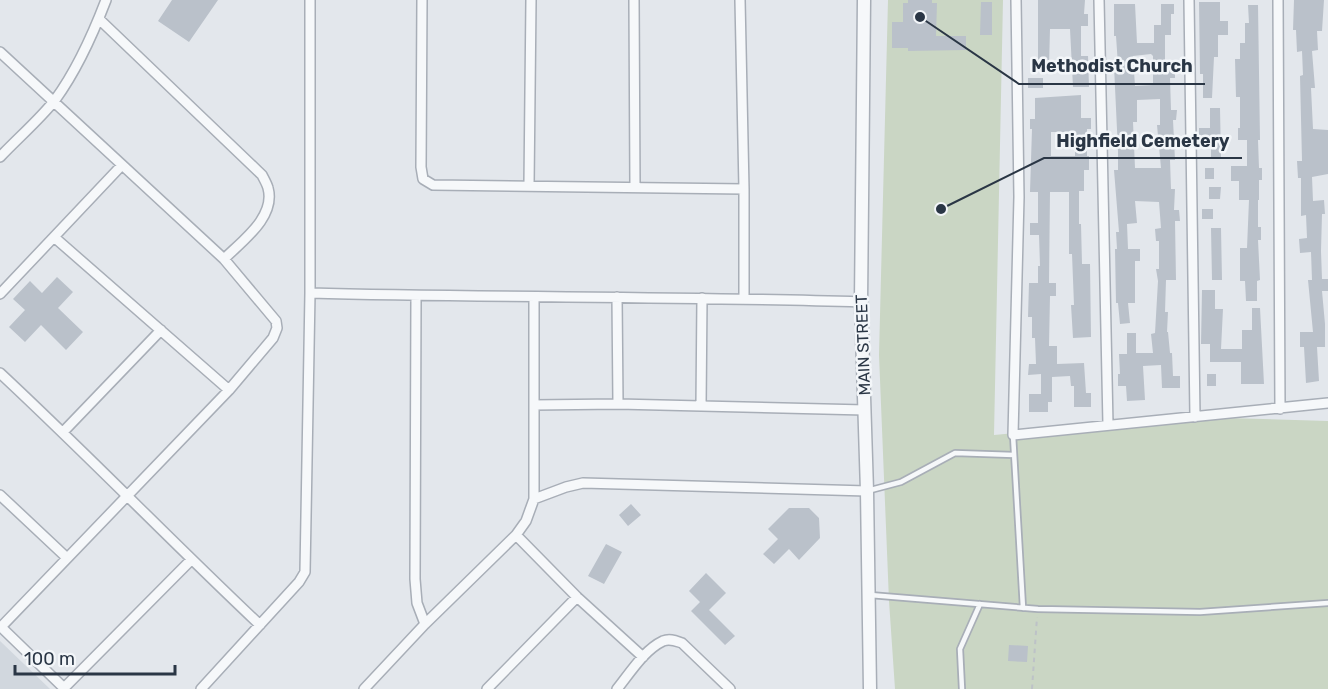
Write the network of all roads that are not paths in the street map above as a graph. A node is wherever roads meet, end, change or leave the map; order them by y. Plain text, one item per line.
1 (106, 0) edge
2 (310, 0) edge
3 (422, 0) edge
4 (531, 0) edge
5 (634, 0) edge
6 (740, 0) edge
7 (864, 0) edge
8 (1016, 0) edge
9 (1099, 0) edge
10 (1189, 0) edge
11 (1278, 0) edge
12 (99, 19) junction
13 (0, 52) edge
14 (53, 102) junction
15 (0, 157) edge
16 (122, 165) junction
17 (529, 185) junction
18 (635, 187) junction
19 (744, 189) junction
20 (54, 237) junction
21 (224, 259) junction
22 (310, 293) junction
23 (0, 294) edge
24 (416, 296) junction
25 (534, 297) junction
26 (617, 297) junction
27 (702, 298) junction
28 (744, 298) junction
29 (861, 302) junction
30 (161, 330) junction
31 (0, 373) edge
32 (229, 390) junction
33 (1328, 403) edge
34 (618, 404) junction
35 (534, 405) junction
36 (701, 406) junction
37 (1280, 409) junction
38 (865, 410) junction
39 (1195, 417) junction
40 (1108, 425) junction
41 (63, 432) junction
42 (1013, 435) junction
43 (1014, 455) junction
44 (867, 491) junction
45 (0, 495) edge
46 (126, 496) junction
47 (534, 499) junction
48 (516, 535) junction
49 (66, 557) junction
50 (191, 560) junction
51 (869, 595) junction
52 (577, 597) junction
53 (1328, 603) edge
54 (980, 604) junction
55 (1023, 608) junction
56 (425, 624) junction
57 (260, 625) junction
58 (1, 626) edge
59 (643, 657) junction
60 (65, 688) edge
61 (203, 688) edge
62 (364, 689) edge
63 (487, 689) edge
64 (617, 689) edge
65 (730, 689) edge
66 (870, 689) edge
67 (962, 689) edge

1 - 12 street
2 - 22 street
3 - 17 street
4 - 17 street
5 - 18 street
6 - 19 street
7 - 29 street, MAIN STREET
8 - 42 street
9 - 40 street
10 - 39 street
11 - 37 street
12 - 14 street
12 - 21 street
13 - 14 street
14 - 15 street
14 - 16 street
16 - 20 street
16 - 21 street
17 - 18 street
18 - 19 street
19 - 28 street
20 - 23 street
20 - 30 street
21 - 32 street
22 - 24 street
22 - 57 street
24 - 25 street
24 - 56 street
25 - 26 street
25 - 35 street
26 - 27 street
26 - 34 street
27 - 28 street
27 - 36 street
28 - 29 street
29 - 38 street, MAIN STREET
30 - 32 street
30 - 41 street
31 - 41 street
32 - 46 street
33 - 37 street
34 - 35 street
34 - 36 street
35 - 47 street
36 - 38 street
37 - 39 street
38 - 44 street, MAIN STREET
39 - 40 street
40 - 42 street
41 - 46 street
42 - 43 lane
43 - 44 lane
43 - 55 lane
44 - 47 street
44 - 51 street, MAIN STREET
45 - 49 street
46 - 49 street
46 - 50 street
47 - 48 street
48 - 52 street
48 - 56 street
49 - 58 street
50 - 57 street
50 - 60 street
51 - 54 lane
51 - 66 street, MAIN STREET
52 - 59 street
52 - 63 street
53 - 55 lane
54 - 55 lane
54 - 67 lane
56 - 62 street
57 - 61 street
58 - 60 street
59 - 64 street
59 - 65 street

